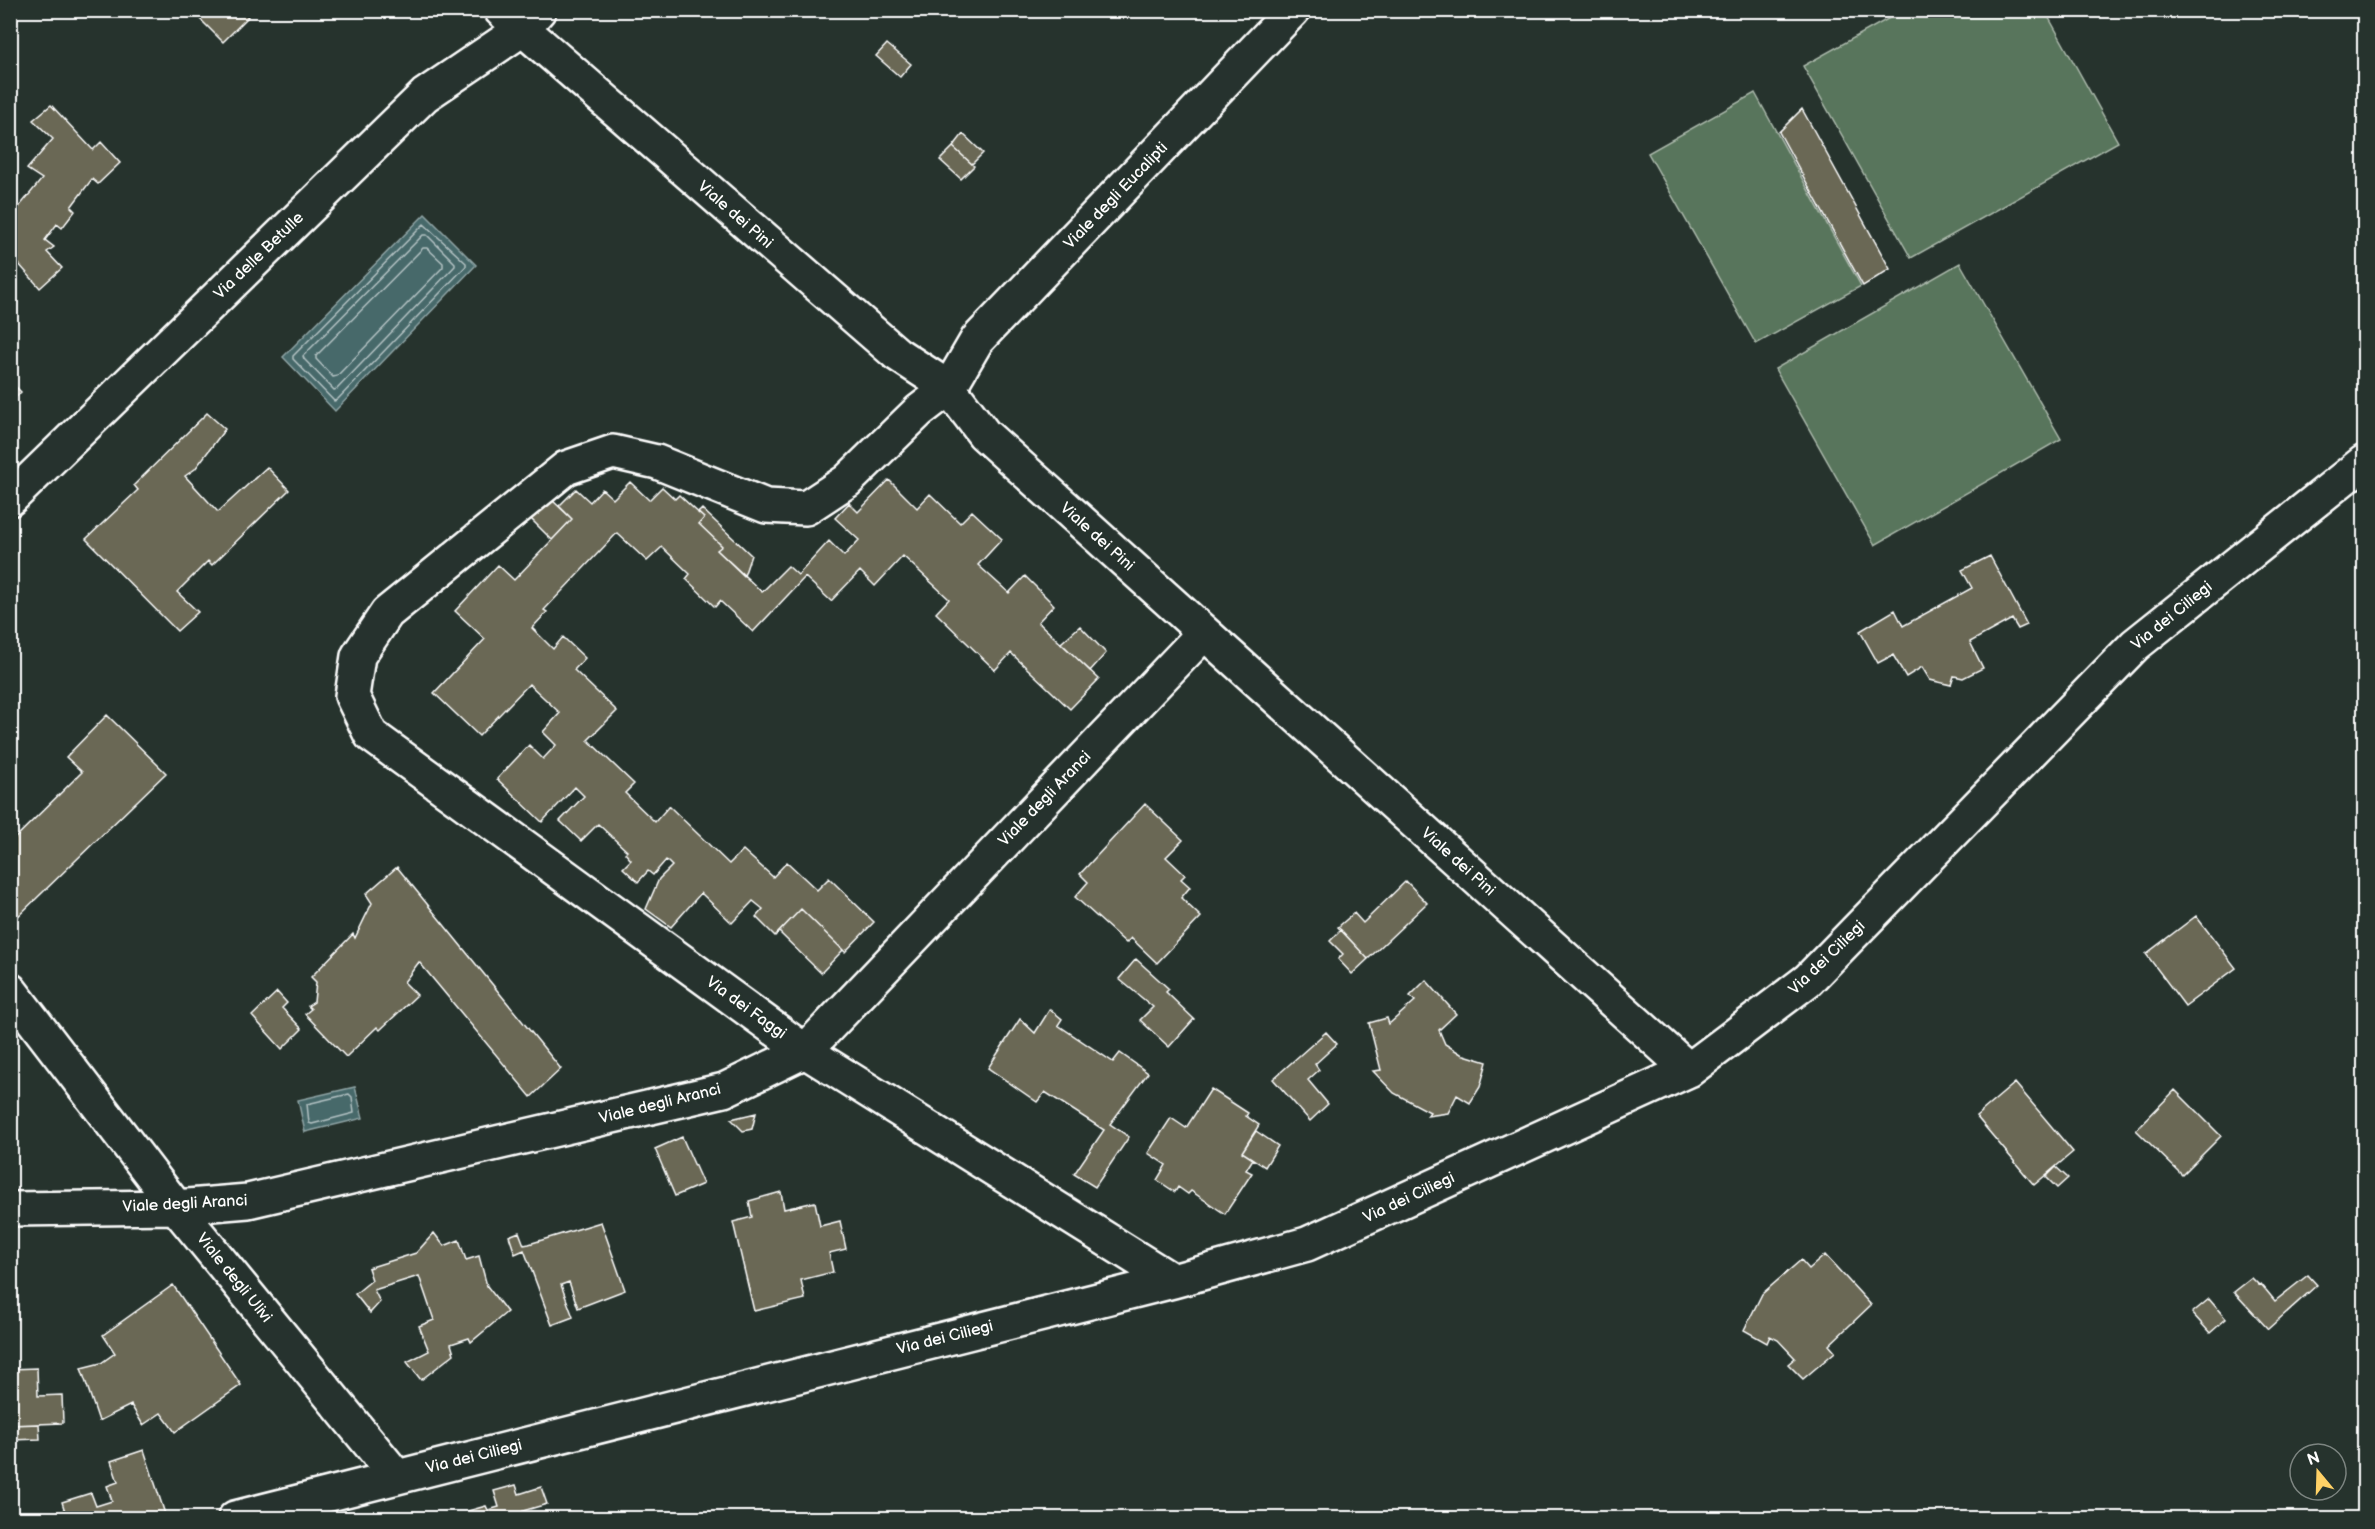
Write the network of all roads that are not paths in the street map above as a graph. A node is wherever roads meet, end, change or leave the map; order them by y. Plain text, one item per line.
1 (1293, 10) edge
2 (520, 17) edge
3 (948, 388) junction
4 (2364, 462) edge
5 (10, 499) edge
6 (1203, 634) junction
7 (10, 990) edge
8 (805, 1051) junction
9 (1689, 1070) junction
10 (176, 1207) junction
11 (10, 1209) edge
12 (1173, 1281) junction
13 (396, 1476) junction
14 (235, 1518) edge

1 - 3 street, Viale degli Eucalipti
2 - 3 street, Viale dei Pini
2 - 5 street, Via delle Betulle
3 - 6 street, Viale dei Pini
3 - 8 street, Via dei Faggi
4 - 9 street, Via dei Ciliegi
6 - 8 street, Viale degli Aranci
6 - 9 street, Viale dei Pini
7 - 10 street, Viale degli Ulivi
8 - 10 street, Viale degli Aranci
8 - 12 street, Via dei Faggi
9 - 12 street, Via dei Ciliegi
10 - 11 street, Viale degli Aranci
10 - 13 street, Viale degli Ulivi
12 - 13 street, Via dei Ciliegi
13 - 14 street, Via dei Ciliegi

